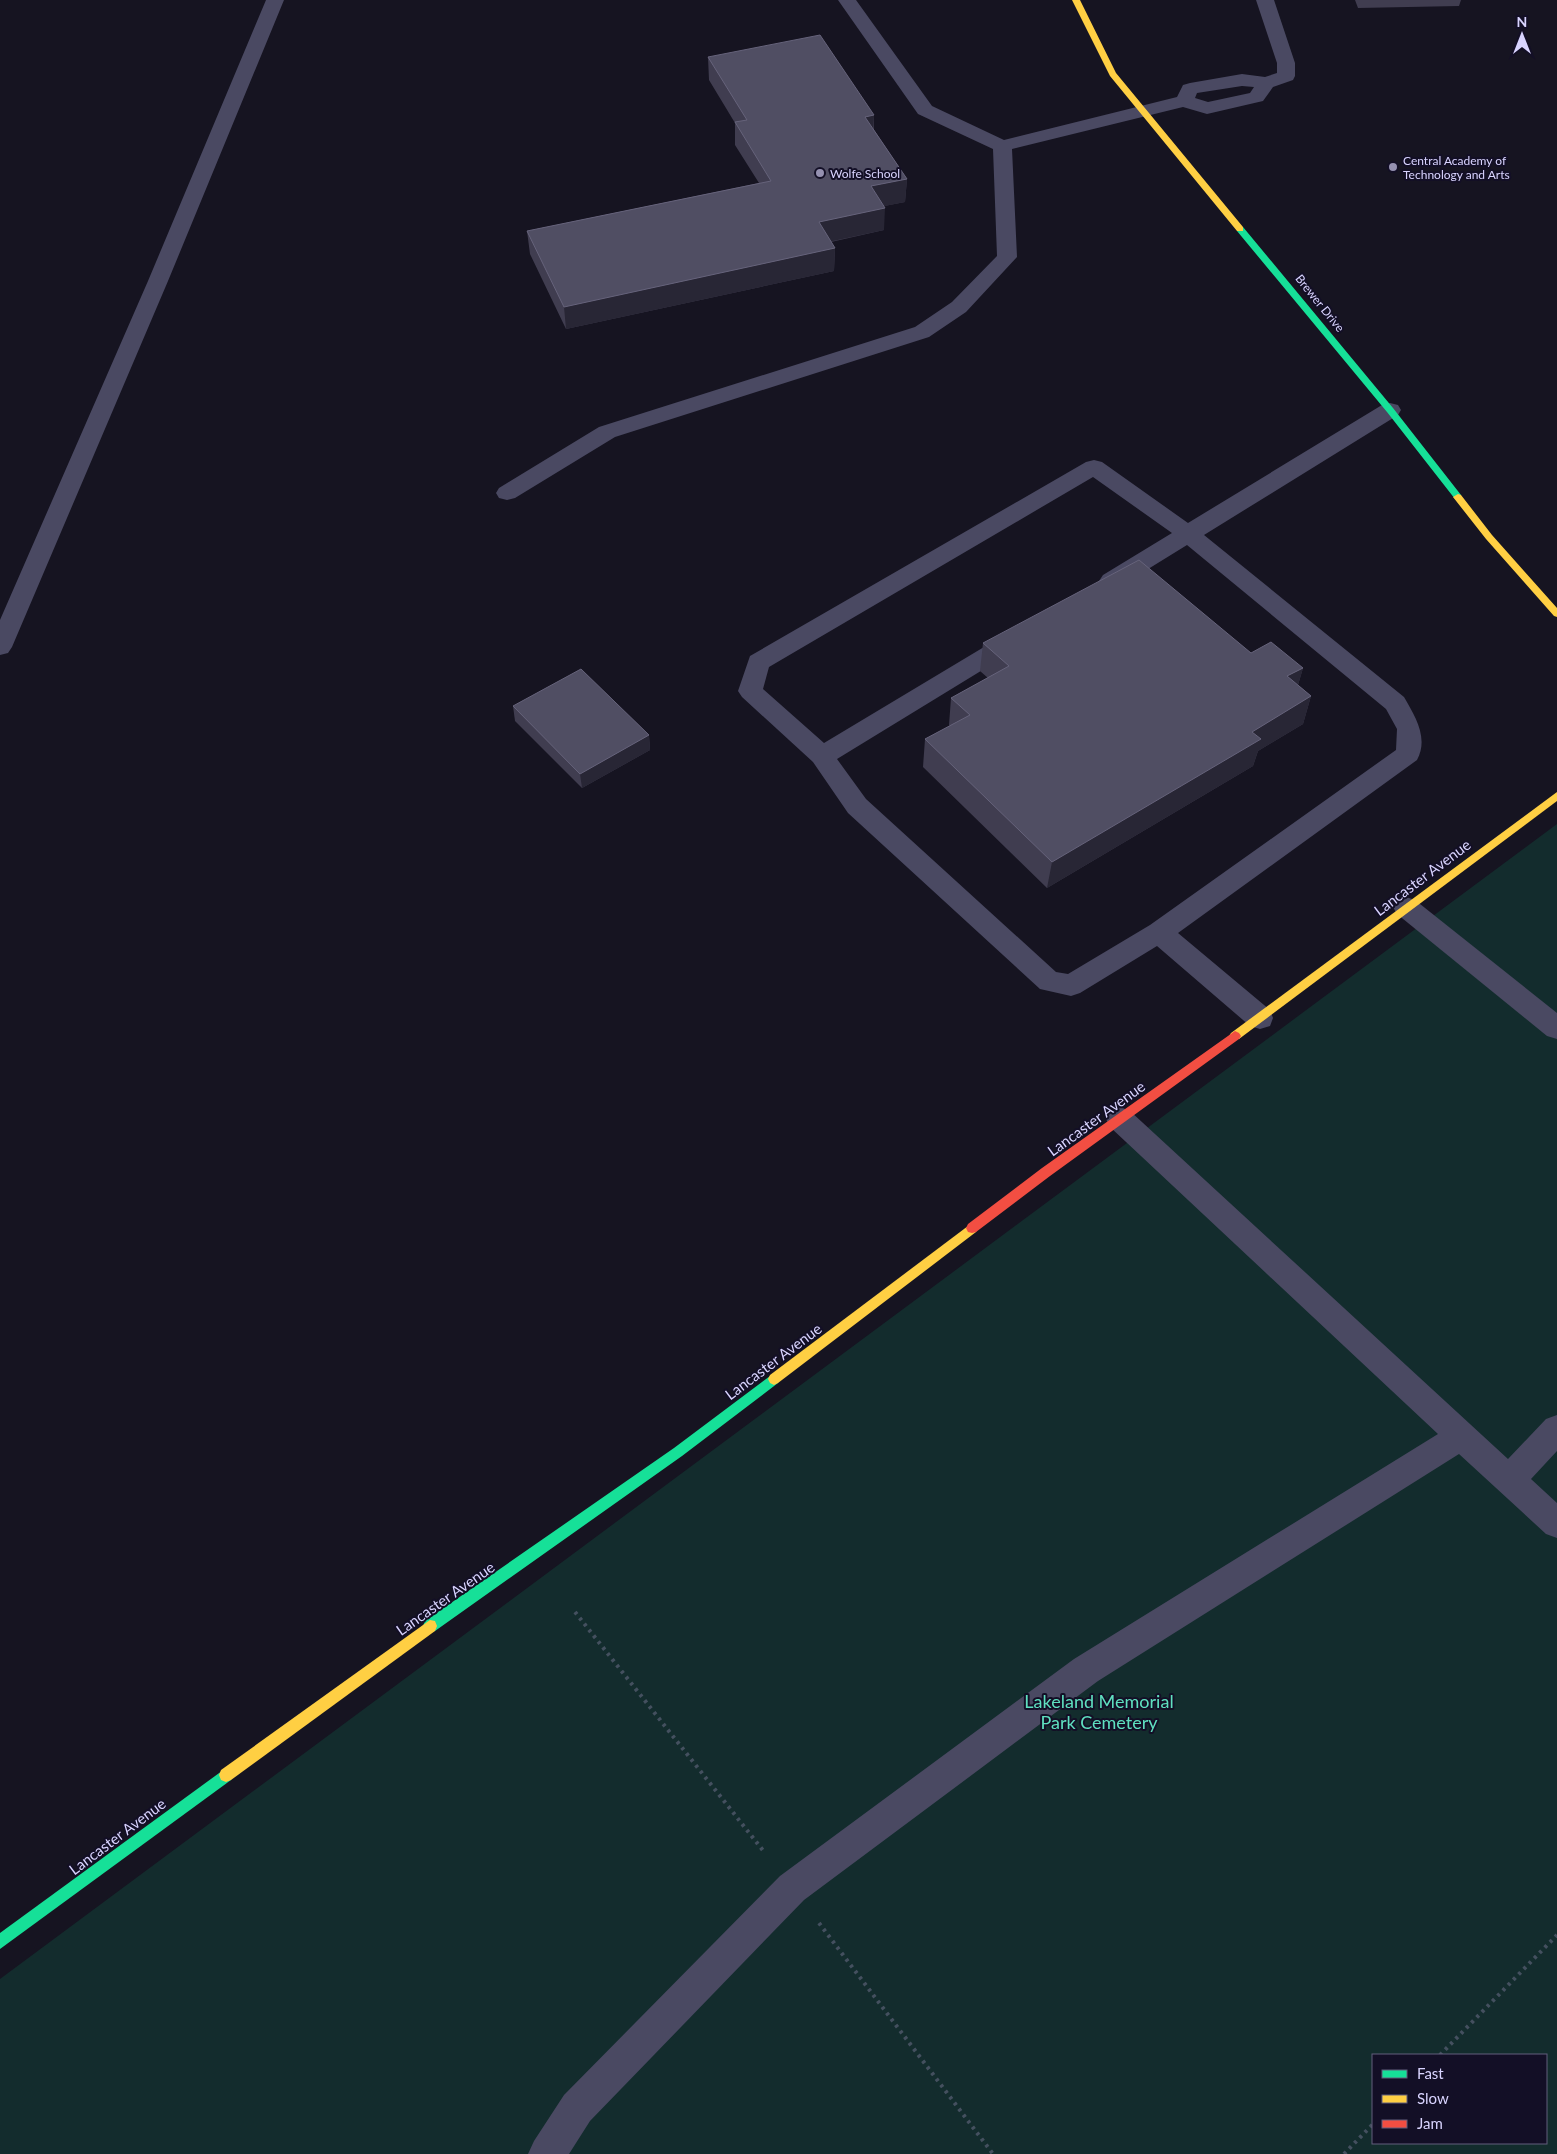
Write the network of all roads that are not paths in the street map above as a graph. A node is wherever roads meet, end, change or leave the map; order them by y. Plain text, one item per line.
1 (275, 0) edge
2 (847, 0) edge
3 (1076, 0) edge
4 (1265, 0) edge
5 (1143, 110) junction
6 (1002, 146) junction
7 (1390, 410) junction
8 (507, 493) dead end
9 (1188, 534) junction
10 (1095, 591) edge
11 (1557, 614) edge
12 (1035, 627) edge
13 (0, 647) edge
14 (822, 756) junction
15 (1557, 796) edge
16 (1406, 907) junction
17 (1159, 932) junction
18 (1260, 1018) junction
19 (1557, 1028) edge
20 (1120, 1119) junction
21 (1557, 1429) edge
22 (1461, 1436) junction
23 (1508, 1480) junction
24 (1557, 1523) edge
25 (0, 1942) edge
26 (547, 2154) edge

1 - 13 lane
2 - 6 lane
3 - 5 main road, Brewer Drive
4 - 5 lane
5 - 6 lane
5 - 7 main road, Brewer Drive
6 - 8 lane
7 - 9 lane
7 - 11 main road, Brewer Drive
9 - 10 lane
9 - 14 lane
9 - 17 lane
12 - 14 lane
14 - 17 lane
15 - 16 main road, Lancaster Avenue
16 - 18 main road, Lancaster Avenue
16 - 19 lane
17 - 18 lane
18 - 20 main road, Lancaster Avenue
20 - 22 lane
20 - 25 main road, Lancaster Avenue
21 - 23 lane
22 - 23 lane
22 - 26 lane
23 - 24 lane

